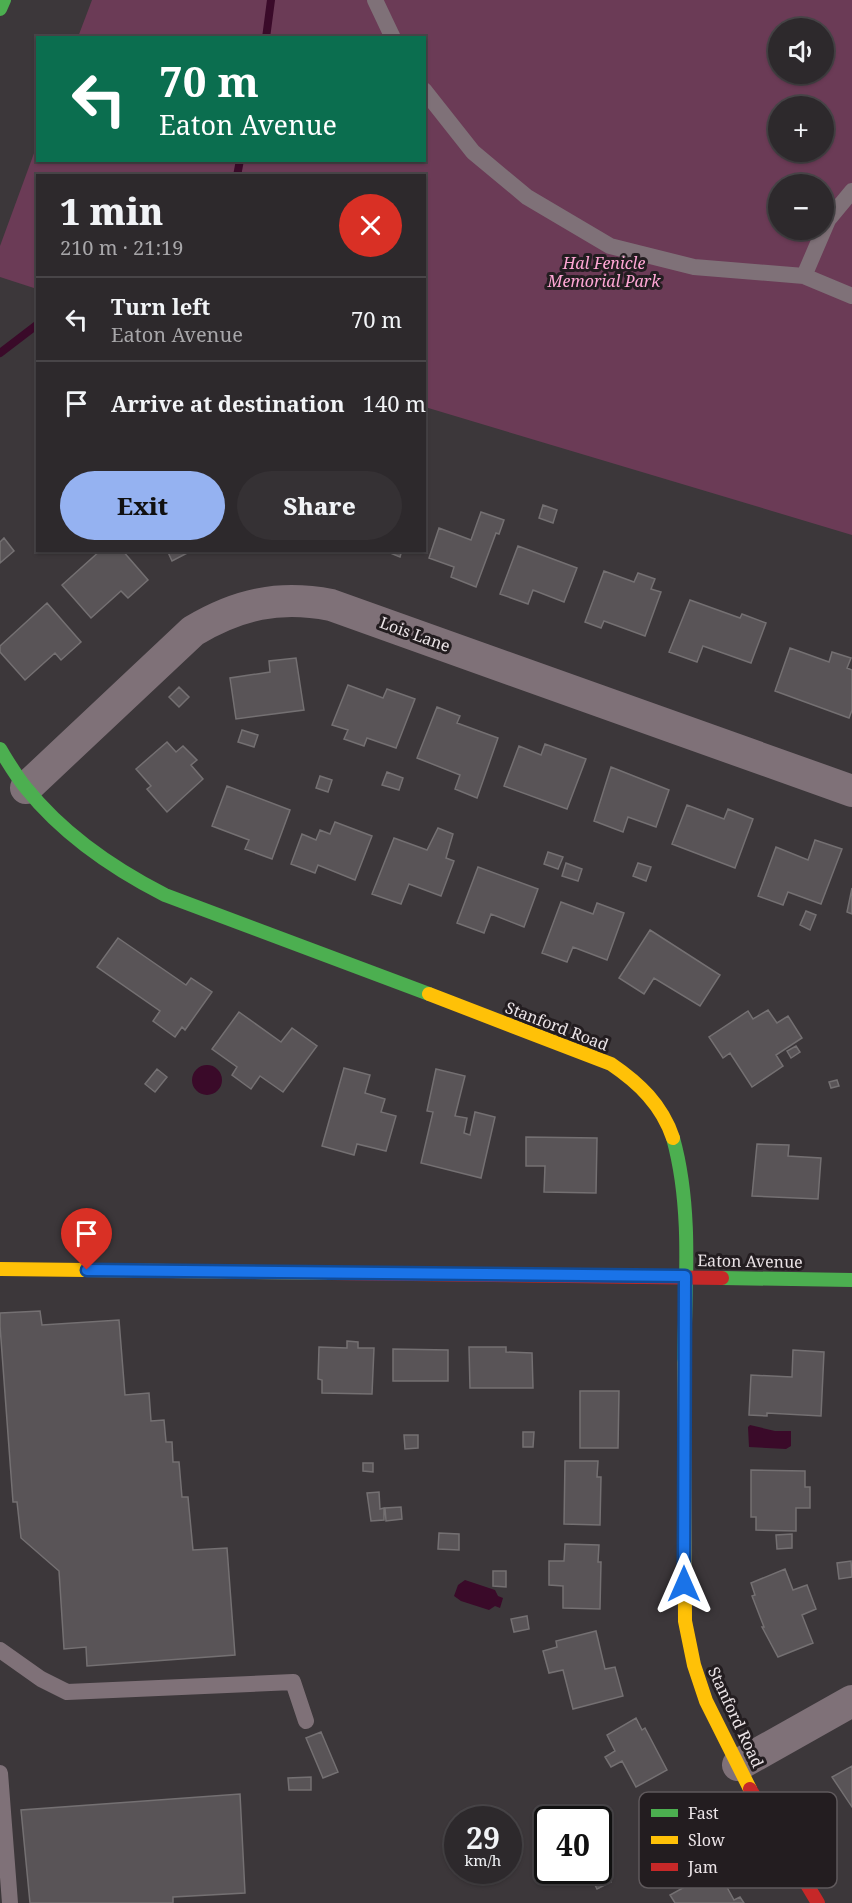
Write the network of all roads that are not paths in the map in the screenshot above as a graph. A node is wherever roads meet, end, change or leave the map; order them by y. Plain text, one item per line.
1 (4, 0) edge
2 (375, 0) edge
3 (0, 9) edge
4 (392, 36) edge
5 (426, 93) edge
6 (852, 190) edge
7 (804, 276) junction
8 (852, 296) edge
9 (0, 750) edge
10 (26, 788) junction
11 (852, 790) edge
12 (0, 1269) edge
13 (685, 1276) junction
14 (852, 1280) edge
15 (0, 1650) edge
16 (852, 1701) edge
17 (306, 1720) dead end
18 (738, 1765) junction
19 (0, 1773) edge
20 (754, 1792) edge
21 (809, 1888) edge
22 (10, 1903) edge
23 (818, 1903) edge

1 - 3 main road
2 - 4 lane
5 - 7 lane
6 - 7 lane
7 - 8 lane
9 - 10 main road, Stanford Road
10 - 11 street, Lois Lane
10 - 13 main road, Stanford Road
12 - 13 main road, Eaton Avenue
13 - 14 main road, Eaton Avenue
13 - 18 main road, Stanford Road
15 - 17 lane
16 - 18 street
18 - 20 main road, Stanford Road
19 - 22 lane
21 - 23 main road, Stanford Road

